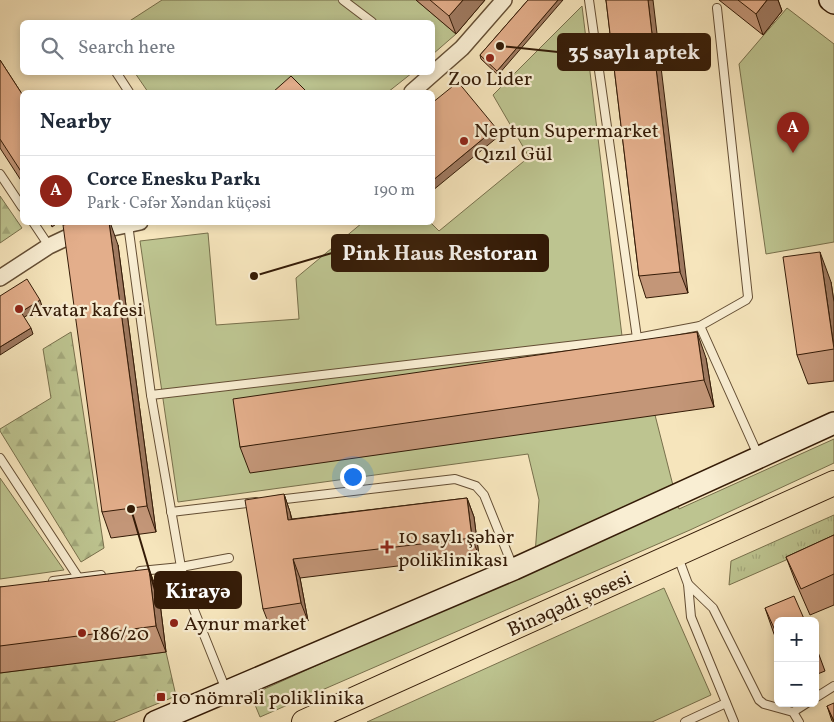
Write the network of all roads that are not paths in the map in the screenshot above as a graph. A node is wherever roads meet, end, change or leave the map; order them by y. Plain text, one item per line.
1 (343, 0) edge
2 (504, 0) edge
3 (589, 0) edge
4 (830, 0) edge
5 (834, 3) edge
6 (717, 8) dead end
7 (369, 20) edge
8 (435, 70) edge
9 (118, 75) edge
10 (430, 75) edge
11 (128, 90) edge
12 (414, 90) edge
13 (0, 174) edge
14 (20, 204) edge
15 (35, 225) edge
16 (125, 225) edge
17 (134, 225) edge
18 (49, 246) junction
19 (0, 278) edge
20 (700, 326) junction
21 (637, 338) junction
22 (151, 395) junction
23 (834, 423) edge
24 (759, 457) junction
25 (0, 458) edge
26 (834, 483) edge
27 (171, 512) junction
28 (677, 556) junction
29 (229, 558) dead end
30 (181, 567) junction
31 (514, 569) junction
32 (134, 571) edge
33 (106, 574) edge
34 (78, 577) junction
35 (48, 581) edge
36 (688, 584) junction
37 (834, 686) edge
38 (227, 692) junction
39 (819, 695) edge
40 (726, 703) junction
41 (801, 707) edge
42 (793, 712) junction
43 (155, 722) edge
44 (304, 722) edge
45 (685, 722) edge
46 (734, 722) edge
47 (799, 722) edge

1 - 7 lane
2 - 8 street
3 - 21 lane
4 - 5 street
6 - 20 lane
9 - 11 lane
10 - 12 street
13 - 14 lane
15 - 18 lane
16 - 18 street
17 - 22 lane
18 - 19 street
20 - 21 lane
20 - 24 lane
21 - 22 lane
22 - 27 lane
23 - 24 street
24 - 31 street
25 - 34 lane
26 - 28 main road, Binəqədi şosesi
27 - 30 lane
27 - 31 lane
28 - 36 lane
28 - 44 main road, Binəqədi şosesi
29 - 30 lane
30 - 32 lane
30 - 38 lane
31 - 38 street
33 - 34 lane
34 - 35 lane
36 - 40 lane
36 - 42 lane
37 - 39 lane
38 - 43 street
40 - 45 lane
40 - 46 lane
41 - 42 lane
42 - 47 lane

